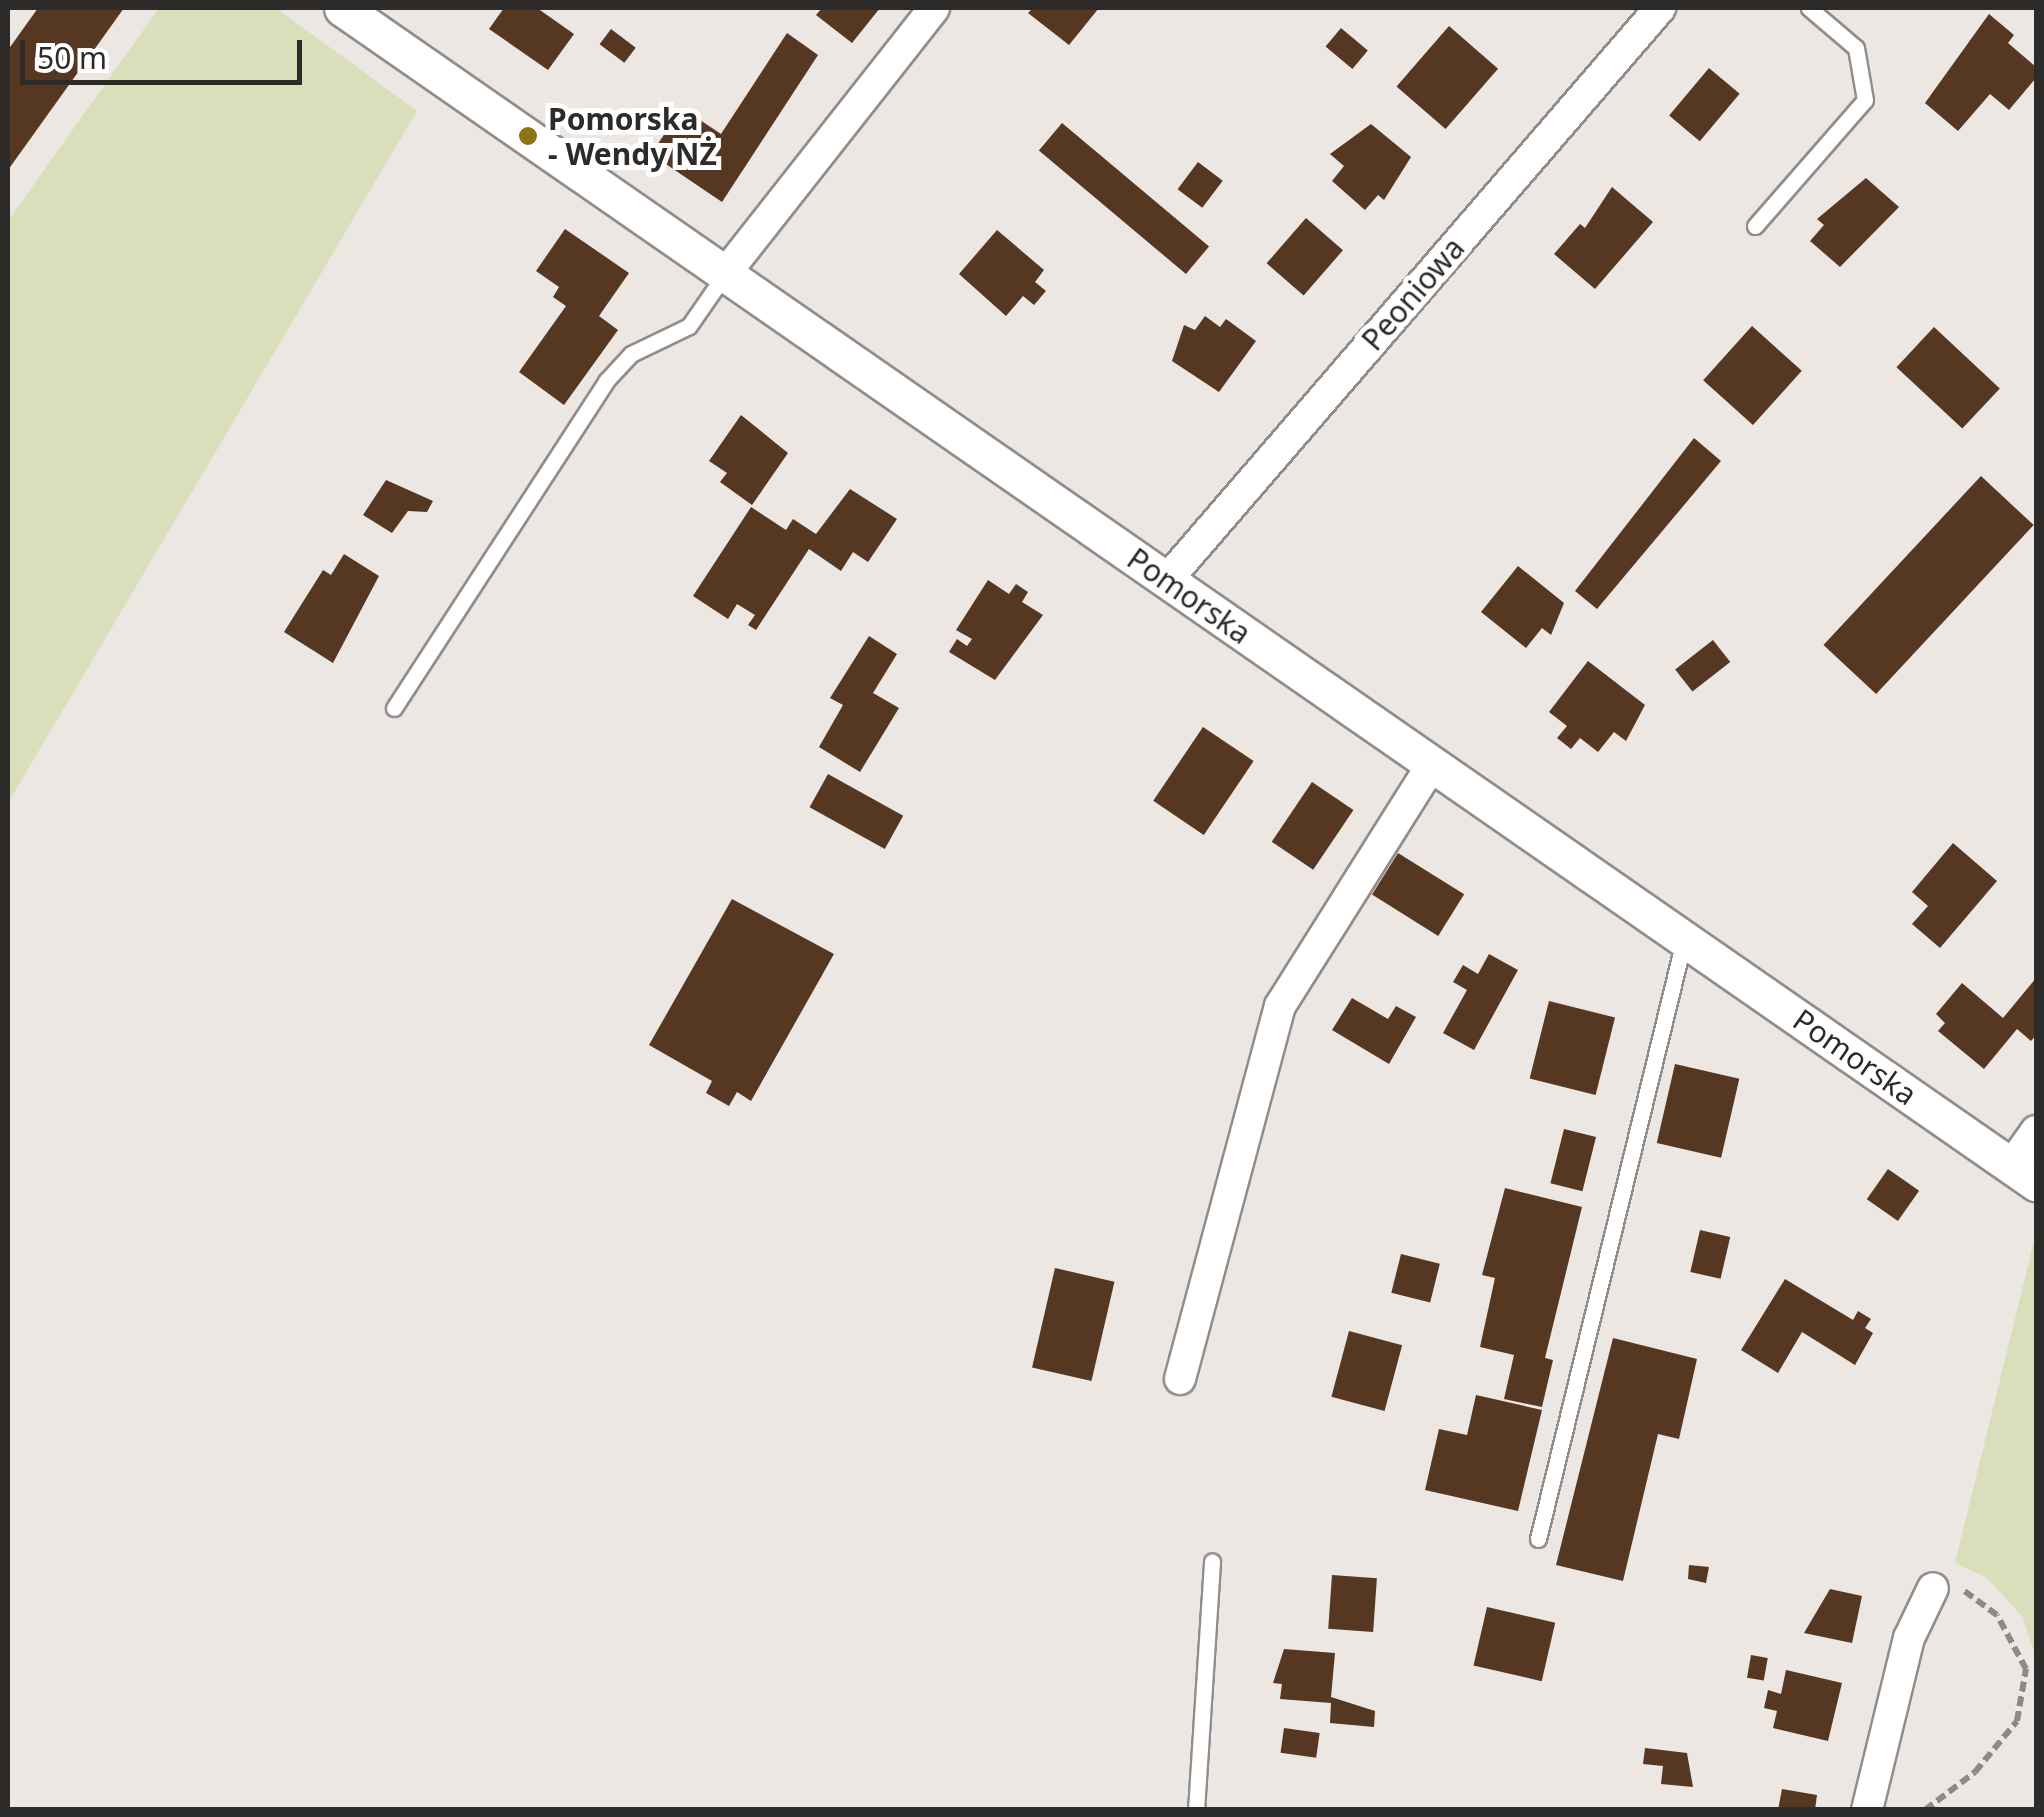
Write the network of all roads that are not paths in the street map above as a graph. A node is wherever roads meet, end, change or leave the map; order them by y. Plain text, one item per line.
1 (342, 8) edge
2 (934, 8) edge
3 (1660, 8) edge
4 (1809, 8) edge
5 (1755, 226) dead end
6 (724, 274) junction
7 (1166, 581) junction
8 (394, 708) dead end
9 (1432, 765) junction
10 (1684, 940) junction
11 (2036, 1131) edge
12 (2024, 1175) edge
13 (1180, 1378) dead end
14 (1538, 1539) dead end
15 (1212, 1562) dead end
16 (1933, 1588) road end
17 (1196, 1810) edge
18 (1867, 1810) edge

1 - 6 street, Pomorska
2 - 6 street
3 - 7 street, Peoniowa
4 - 5 lane
6 - 7 street, Pomorska
6 - 8 lane
7 - 9 street, Pomorska
9 - 10 street, Pomorska
9 - 13 street
10 - 12 street, Pomorska
10 - 14 lane
11 - 12 street
15 - 17 lane
16 - 18 street

